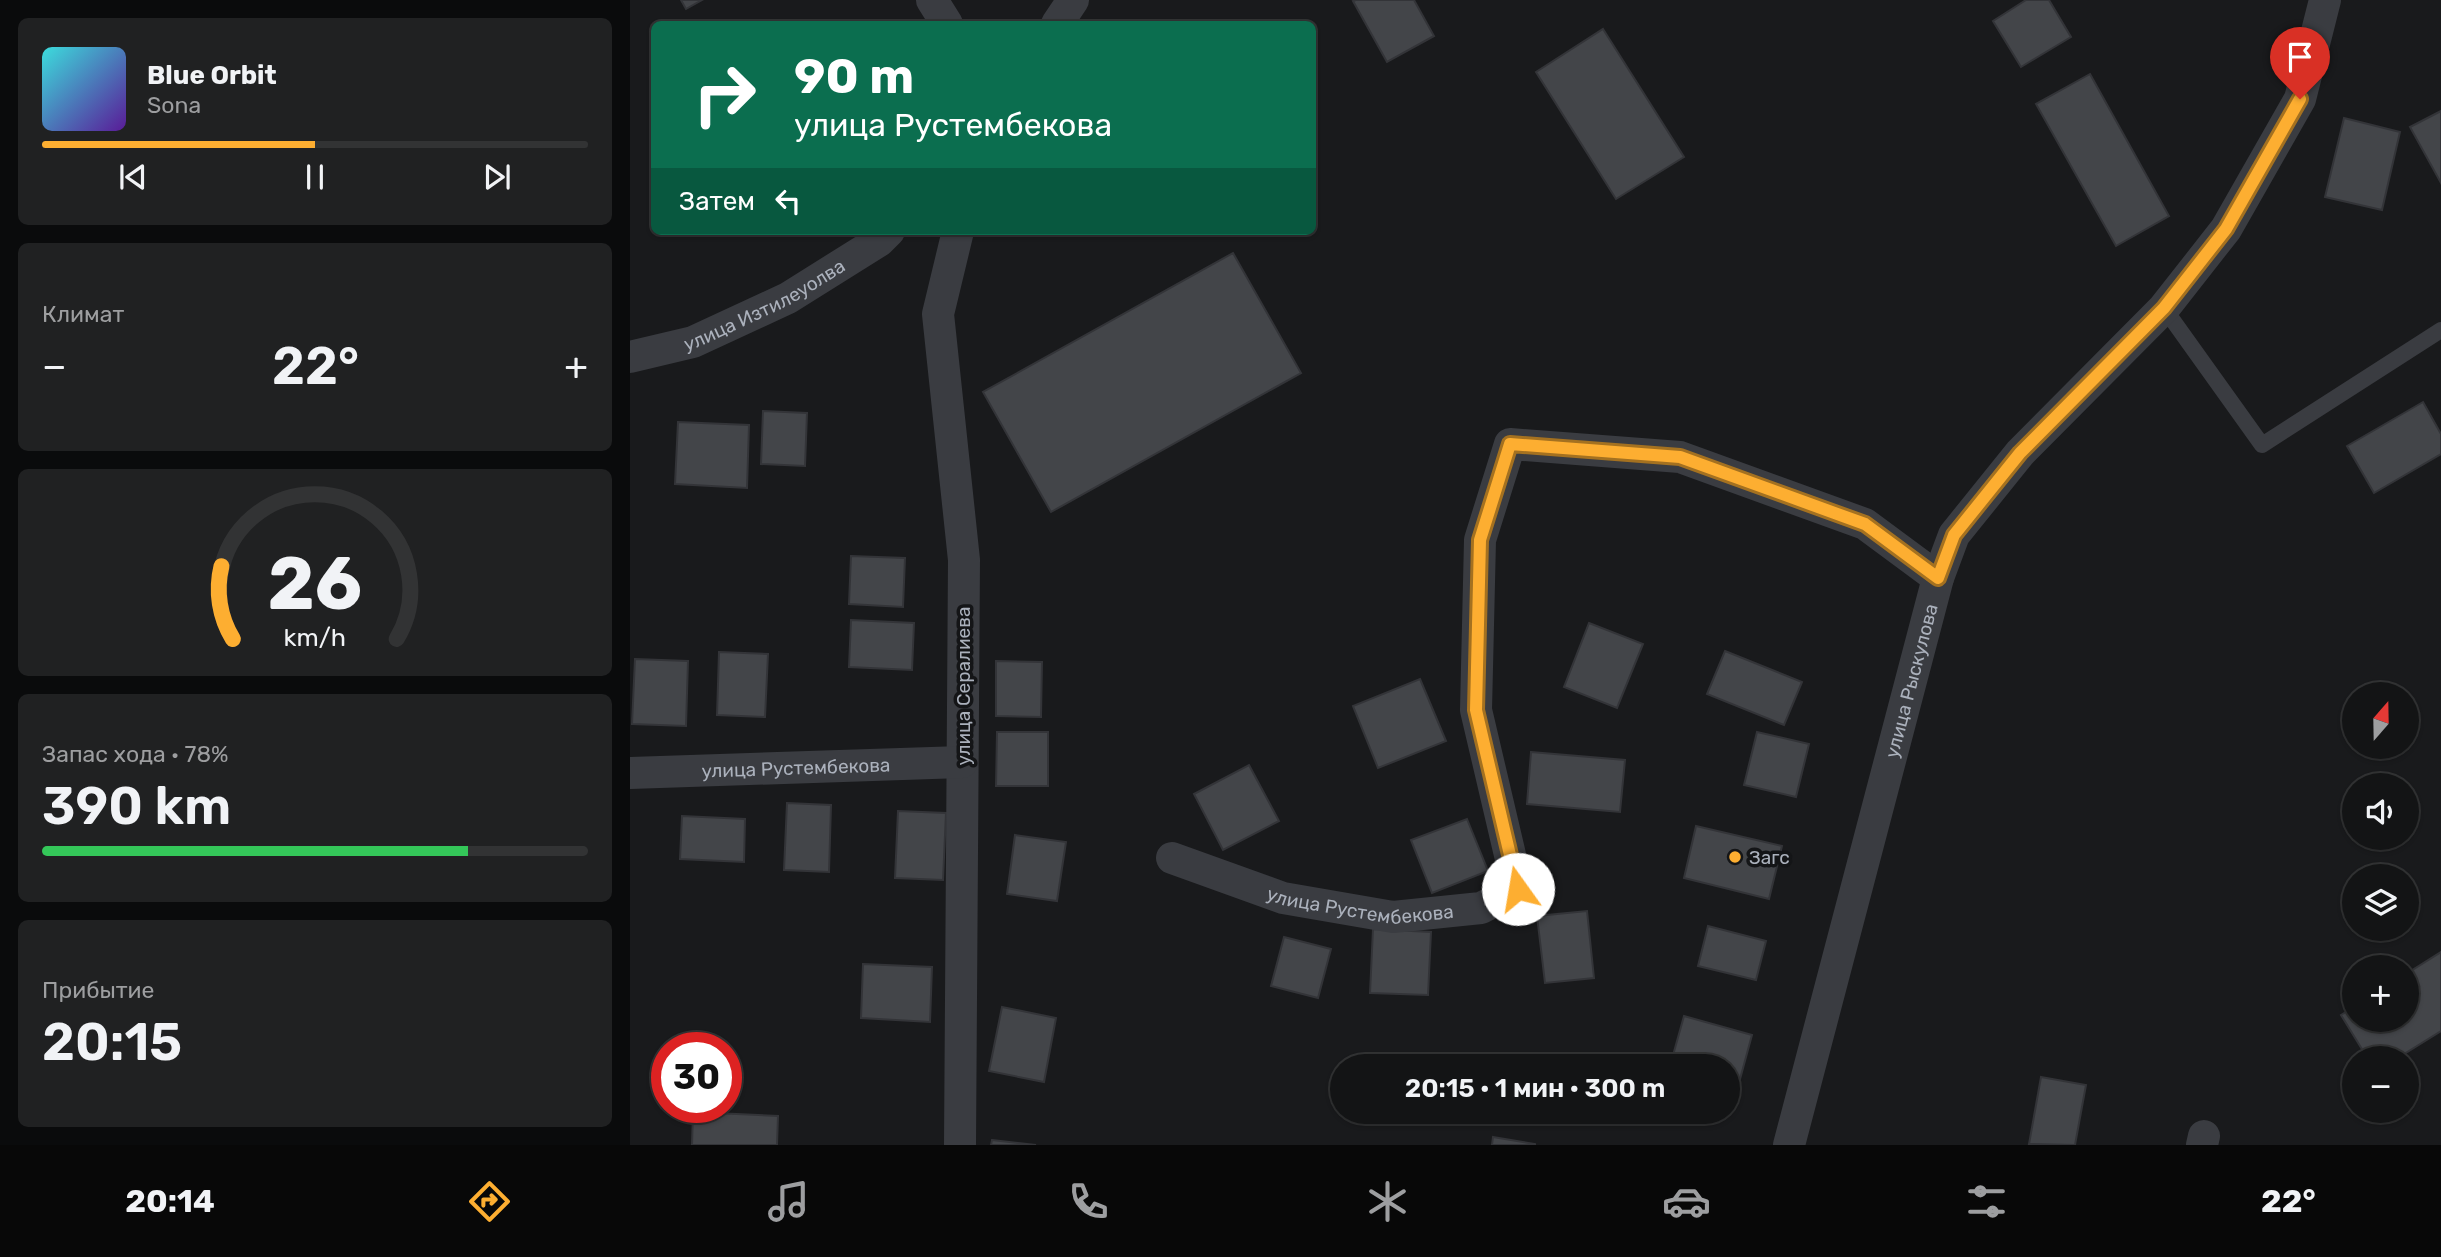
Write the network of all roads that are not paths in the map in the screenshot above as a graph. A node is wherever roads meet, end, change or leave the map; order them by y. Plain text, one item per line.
1 (932, 0) edge
2 (1073, 0) edge
3 (2325, 0) edge
4 (945, 21) edge
5 (1059, 21) edge
6 (885, 235) edge
7 (957, 235) edge
8 (2164, 308) junction
9 (2441, 330) edge
10 (630, 358) edge
11 (1938, 578) junction
12 (962, 762) junction
13 (630, 773) edge
14 (1172, 858) dead end
15 (960, 1145) edge
16 (1789, 1145) edge

1 - 4 street
2 - 5 street
3 - 8 street, улица Рыскулова
6 - 10 street, улица Изтилеуолва
7 - 12 street, улица Сералиева
8 - 9 lane
8 - 11 street, улица Рыскулова
11 - 14 street, улица Рустембекова
11 - 16 street, улица Рыскулова
12 - 13 street, улица Рустембекова
12 - 15 street, улица Сералиева

